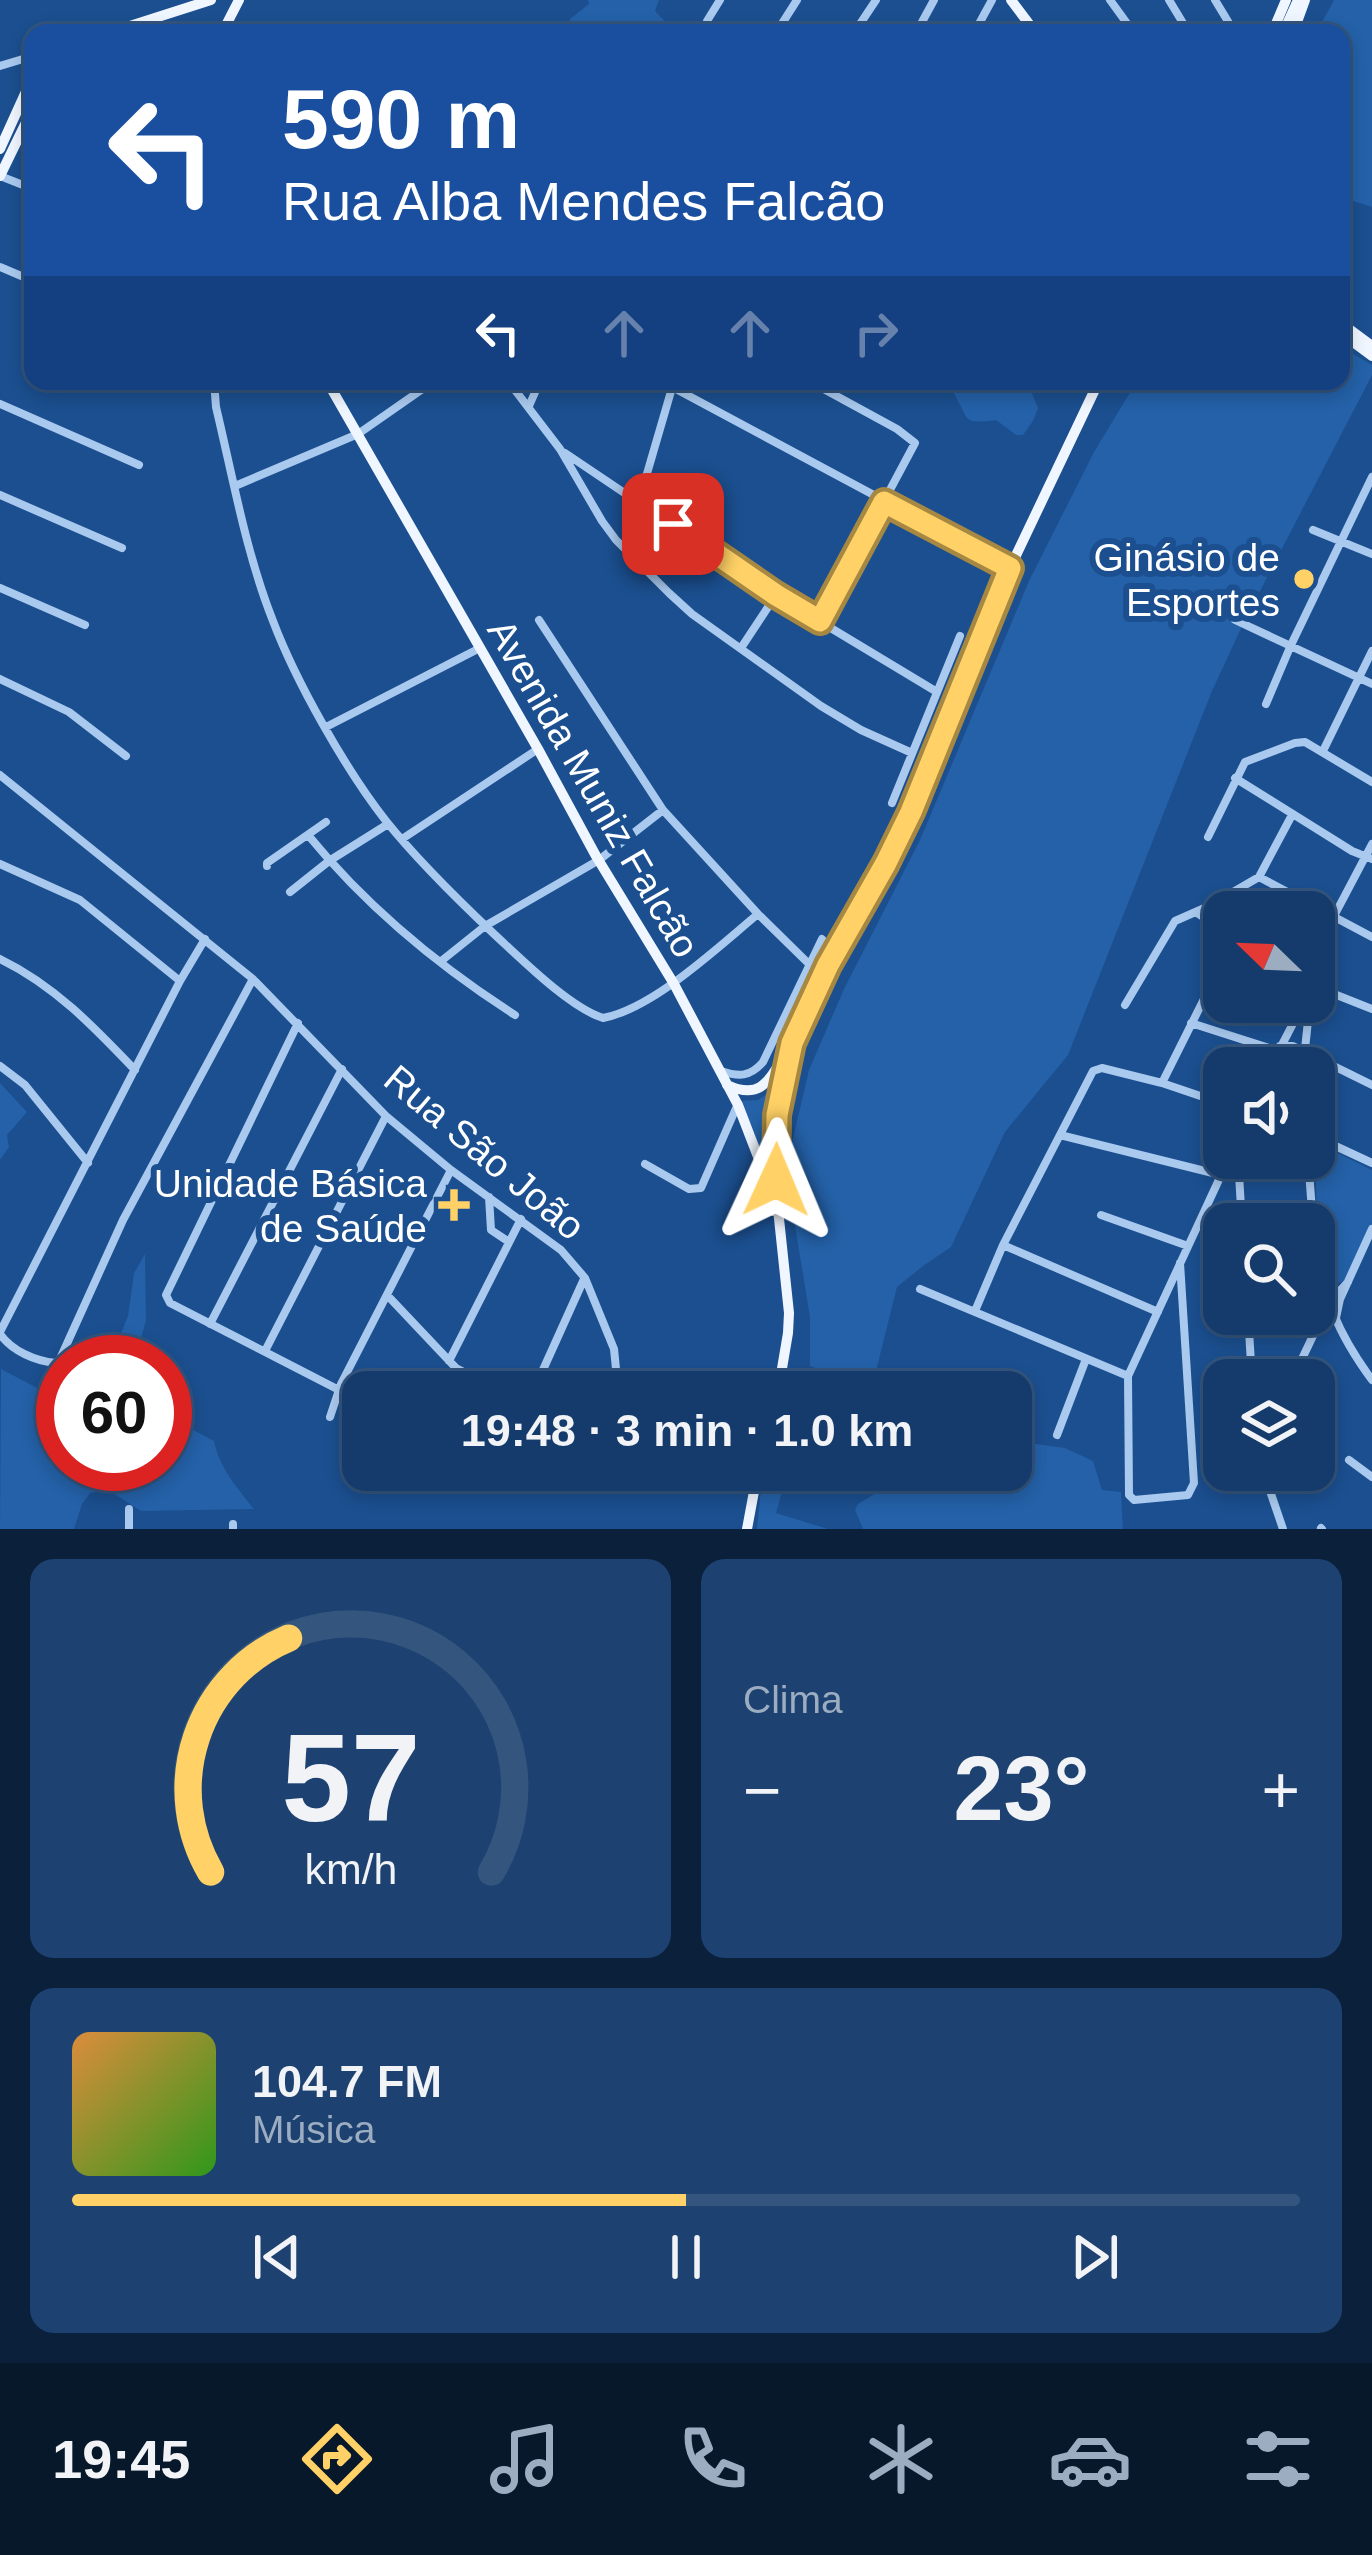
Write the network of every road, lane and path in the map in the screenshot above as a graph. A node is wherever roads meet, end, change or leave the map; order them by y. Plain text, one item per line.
1 (212, 0) edge
2 (1011, 0) edge
3 (136, 24) edge
4 (1029, 24) edge
5 (24, 96) edge
6 (24, 124) edge
7 (0, 149) edge
8 (0, 176) edge
9 (215, 390) edge
10 (332, 390) edge
11 (421, 390) edge
12 (516, 390) edge
13 (536, 390) edge
14 (667, 390) edge
15 (682, 390) edge
16 (826, 390) edge
17 (1095, 390) edge
18 (0, 404) edge
19 (529, 406) junction
20 (358, 434) junction
21 (560, 449) junction
22 (139, 466) dead end
23 (1372, 477) edge
24 (235, 486) junction
25 (0, 495) edge
26 (639, 501) junction
27 (884, 502) junction
28 (1313, 530) dead end
29 (1342, 541) junction
30 (122, 548) dead end
31 (1372, 554) edge
32 (1010, 568) junction
33 (0, 588) edge
34 (776, 595) junction
35 (539, 620) dead end
36 (1234, 620) dead end
37 (820, 621) junction
38 (86, 625) dead end
39 (960, 635) dead end
40 (1291, 646) junction
41 (741, 648) junction
42 (478, 649) junction
43 (1372, 651) edge
44 (1360, 678) junction
45 (0, 679) edge
46 (1372, 684) edge
47 (937, 692) junction
48 (1266, 704) dead end
49 (326, 727) junction
50 (538, 748) junction
51 (1323, 751) junction
52 (912, 753) junction
53 (126, 756) dead end
54 (0, 775) edge
55 (1235, 778) junction
56 (1372, 782) edge
57 (892, 803) dead end
58 (663, 810) junction
59 (1292, 815) junction
60 (326, 822) dead end
61 (388, 824) junction
62 (308, 835) junction
63 (1208, 837) dead end
64 (402, 839) junction
65 (1372, 844) edge
66 (1368, 857) edge
67 (599, 860) junction
68 (329, 861) junction
69 (0, 864) edge
70 (267, 866) dead end
71 (1259, 877) junction
72 (1284, 891) edge
73 (290, 892) dead end
74 (1196, 912) junction
75 (758, 914) junction
76 (1335, 915) edge
77 (1203, 917) edge
78 (1335, 919) edge
79 (485, 926) junction
80 (1372, 937) edge
81 (205, 938) junction
82 (822, 939) dead end
83 (0, 959) edge
84 (440, 962) junction
85 (808, 963) junction
86 (253, 979) junction
87 (180, 981) junction
88 (674, 984) junction
89 (1335, 993) edge
90 (1203, 1000) edge
91 (1124, 1005) dead end
92 (1372, 1010) edge
93 (515, 1016) dead end
94 (298, 1023) junction
95 (1191, 1023) junction
96 (792, 1043) junction
97 (1275, 1047) edge
98 (0, 1066) edge
99 (1335, 1068) edge
100 (342, 1069) junction
101 (135, 1070) junction
102 (718, 1071) junction
103 (1162, 1083) junction
104 (727, 1085) junction
105 (1372, 1085) edge
106 (1203, 1097) edge
107 (737, 1105) junction
108 (386, 1116) junction
109 (1060, 1135) junction
110 (1335, 1146) edge
111 (88, 1162) junction
112 (1372, 1163) edge
113 (645, 1164) dead end
114 (451, 1170) junction
115 (1203, 1171) edge
116 (1219, 1179) edge
117 (489, 1197) junction
118 (1101, 1215) dead end
119 (521, 1219) junction
120 (1372, 1229) edge
121 (781, 1239) junction
122 (509, 1242) junction
123 (1004, 1246) junction
124 (1188, 1246) junction
125 (1180, 1263) junction
126 (585, 1278) junction
127 (1348, 1282) junction
128 (1335, 1284) edge
129 (920, 1289) dead end
130 (386, 1295) junction
131 (1166, 1295) junction
132 (1181, 1295) junction
133 (1335, 1296) edge
134 (975, 1311) junction
135 (1158, 1312) junction
136 (1335, 1319) joint
137 (210, 1324) junction
138 (0, 1332) edge
139 (265, 1351) junction
140 (1086, 1359) junction
141 (449, 1361) junction
142 (460, 1371) edge
143 (543, 1371) edge
144 (615, 1371) edge
145 (782, 1371) edge
146 (1129, 1376) junction
147 (1372, 1380) edge
148 (339, 1390) junction
149 (330, 1417) dead end
150 (1057, 1435) dead end
151 (1349, 1460) dead end
152 (1372, 1477) edge
153 (754, 1491) edge
154 (1270, 1491) edge
155 (129, 1509) dead end
156 (129, 1529) edge
157 (747, 1529) edge
158 (1283, 1529) edge

1 - 3 main road
2 - 4 main road
5 - 7 main road
6 - 8 main road
9 - 24 street
10 - 20 main road, Avenida Muniz Falcão
11 - 20 street
12 - 19 street
13 - 19 street
14 - 26 street
15 - 27 street
16 - 27 street
17 - 32 main road
18 - 22 street
19 - 21 street
20 - 24 street
20 - 42 main road, Avenida Muniz Falcão
21 - 26 street
21 - 41 street
23 - 29 street
24 - 49 street
25 - 30 street
26 - 34 street
27 - 32 street
27 - 37 street
28 - 29 street
29 - 31 street
29 - 40 street
32 - 96 main road
33 - 38 street
34 - 37 street
34 - 41 street
35 - 58 street
36 - 40 street
37 - 47 street
39 - 47 street
40 - 44 street
40 - 48 street
41 - 52 street
42 - 49 street
42 - 50 main road, Avenida Muniz Falcão
43 - 44 street
44 - 46 street
44 - 51 street
45 - 53 street
47 - 52 street
49 - 61 street
50 - 64 street
50 - 67 main road, Avenida Muniz Falcão
51 - 55 street
51 - 56 street
52 - 57 street
54 - 81 street, Rua São João
55 - 59 street
55 - 63 street
58 - 67 street
58 - 75 street
59 - 66 street
59 - 71 street
60 - 62 street
61 - 64 street
61 - 68 street
62 - 68 street
62 - 70 street
64 - 79 street
65 - 66 street
66 - 76 street
67 - 79 street
67 - 88 main road, Avenida Muniz Falcão
68 - 73 street
68 - 84 street
69 - 87 street
71 - 72 street
71 - 74 street
74 - 77 street
74 - 91 street
75 - 85 street
75 - 88 street
78 - 80 street
79 - 84 street
79 - 88 street
81 - 86 street, Rua São João
81 - 87 street
82 - 85 street
83 - 101 street
84 - 93 street
85 - 102 street
86 - 94 street, Rua São João
86 - 138 street
87 - 101 street
88 - 102 main road, Avenida Muniz Falcão
89 - 92 street
90 - 95 street
94 - 100 street, Rua São João
94 - 137 street
95 - 97 street
95 - 103 street
96 - 104 main road
96 - 121 main road
98 - 111 street
99 - 105 street
100 - 108 street, Rua São João
100 - 137 street
101 - 111 street
102 - 104 main road, Avenida Muniz Falcão
103 - 106 street
103 - 109 street
104 - 107 main road, Avenida Muniz Falcão
107 - 113 street
107 - 121 main road, Avenida Muniz Falcão
108 - 114 street, Rua São João
108 - 139 street
109 - 115 street
109 - 123 street
110 - 112 street
111 - 138 street
114 - 117 street, Rua São João
114 - 130 street
116 - 124 street
117 - 119 street, Rua São João
117 - 122 street
118 - 124 street
119 - 122 street
119 - 126 street, Rua São João
120 - 127 street
121 - 145 main road
122 - 141 street
123 - 134 street
123 - 135 street
124 - 125 street
125 - 131 street
125 - 132 street
126 - 143 street
126 - 144 street, Rua São João
127 - 128 street
127 - 133 street
127 - 136 street
129 - 134 street
130 - 141 street
130 - 148 street
131 - 132 street
131 - 135 street
132 - 146 street
134 - 140 street
135 - 146 street
136 - 147 street
137 - 139 street
139 - 148 street
140 - 146 street
140 - 150 street
141 - 142 street
148 - 149 street
151 - 152 street
153 - 157 main road
154 - 158 street
155 - 156 street

